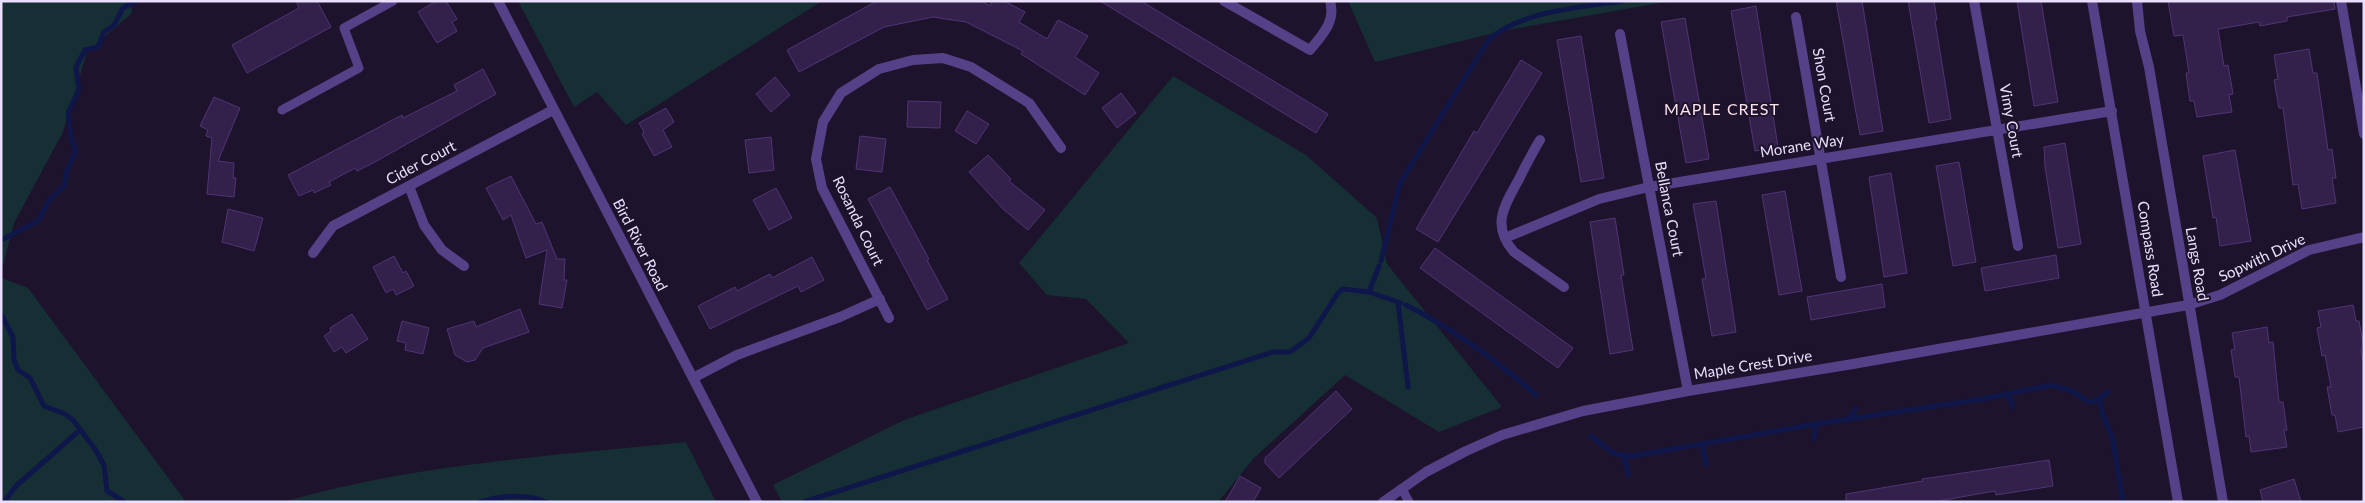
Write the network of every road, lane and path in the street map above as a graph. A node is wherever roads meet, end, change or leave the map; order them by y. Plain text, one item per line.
1 (393, 1) edge
2 (498, 1) edge
3 (1224, 1) edge
4 (1330, 1) edge
5 (1974, 1) edge
6 (2092, 1) edge
7 (2137, 1) edge
8 (2341, 1) edge
9 (1796, 18) dead end
10 (1620, 34) dead end
11 (282, 110) dead end
12 (553, 110) junction
13 (2112, 111) junction
14 (1997, 129) junction
15 (2364, 134) edge
16 (1540, 140) dead end
17 (1061, 148) dead end
18 (1822, 159) junction
19 (409, 186) junction
20 (1649, 186) junction
21 (2364, 237) edge
22 (1504, 238) junction
23 (2018, 246) dead end
24 (313, 253) dead end
25 (464, 266) dead end
26 (1842, 277) dead end
27 (1564, 287) dead end
28 (880, 299) junction
29 (2188, 305) junction
30 (2145, 311) junction
31 (889, 318) dead end
32 (693, 378) junction
33 (1688, 391) junction
34 (1402, 489) junction
35 (757, 502) edge
36 (1383, 502) edge
37 (1409, 502) edge
38 (2178, 502) edge
39 (2223, 502) edge

1 - 11 lane
2 - 12 street, Bird River Road
3 - 4 street
5 - 14 street, Vimy Court
6 - 13 street, Compass Road
7 - 29 street, Langs Road
8 - 15 street
9 - 18 street, Shon Court
10 - 20 street, Bellanca Court
12 - 19 street, Cider Court
12 - 32 street, Bird River Road
13 - 14 street, Morane Way
13 - 30 street, Compass Road
14 - 18 street, Morane Way
14 - 23 street, Vimy Court
16 - 22 street
17 - 28 street, Rosanda Court
18 - 20 street, Morane Way
18 - 26 street, Shon Court
19 - 24 street, Cider Court
19 - 25 street
20 - 22 street, Morane Way
20 - 33 street, Bellanca Court
21 - 29 street, Sopwith Drive
22 - 27 street
28 - 31 street, Rosanda Court
28 - 32 street
29 - 30 street, Sopwith Drive
29 - 39 street, Langs Road
30 - 33 street, Maple Crest Drive
30 - 38 street, Compass Road
32 - 35 street, Bird River Road
33 - 34 street, Maple Crest Drive
34 - 36 street, Maple Crest Drive
34 - 37 lane

